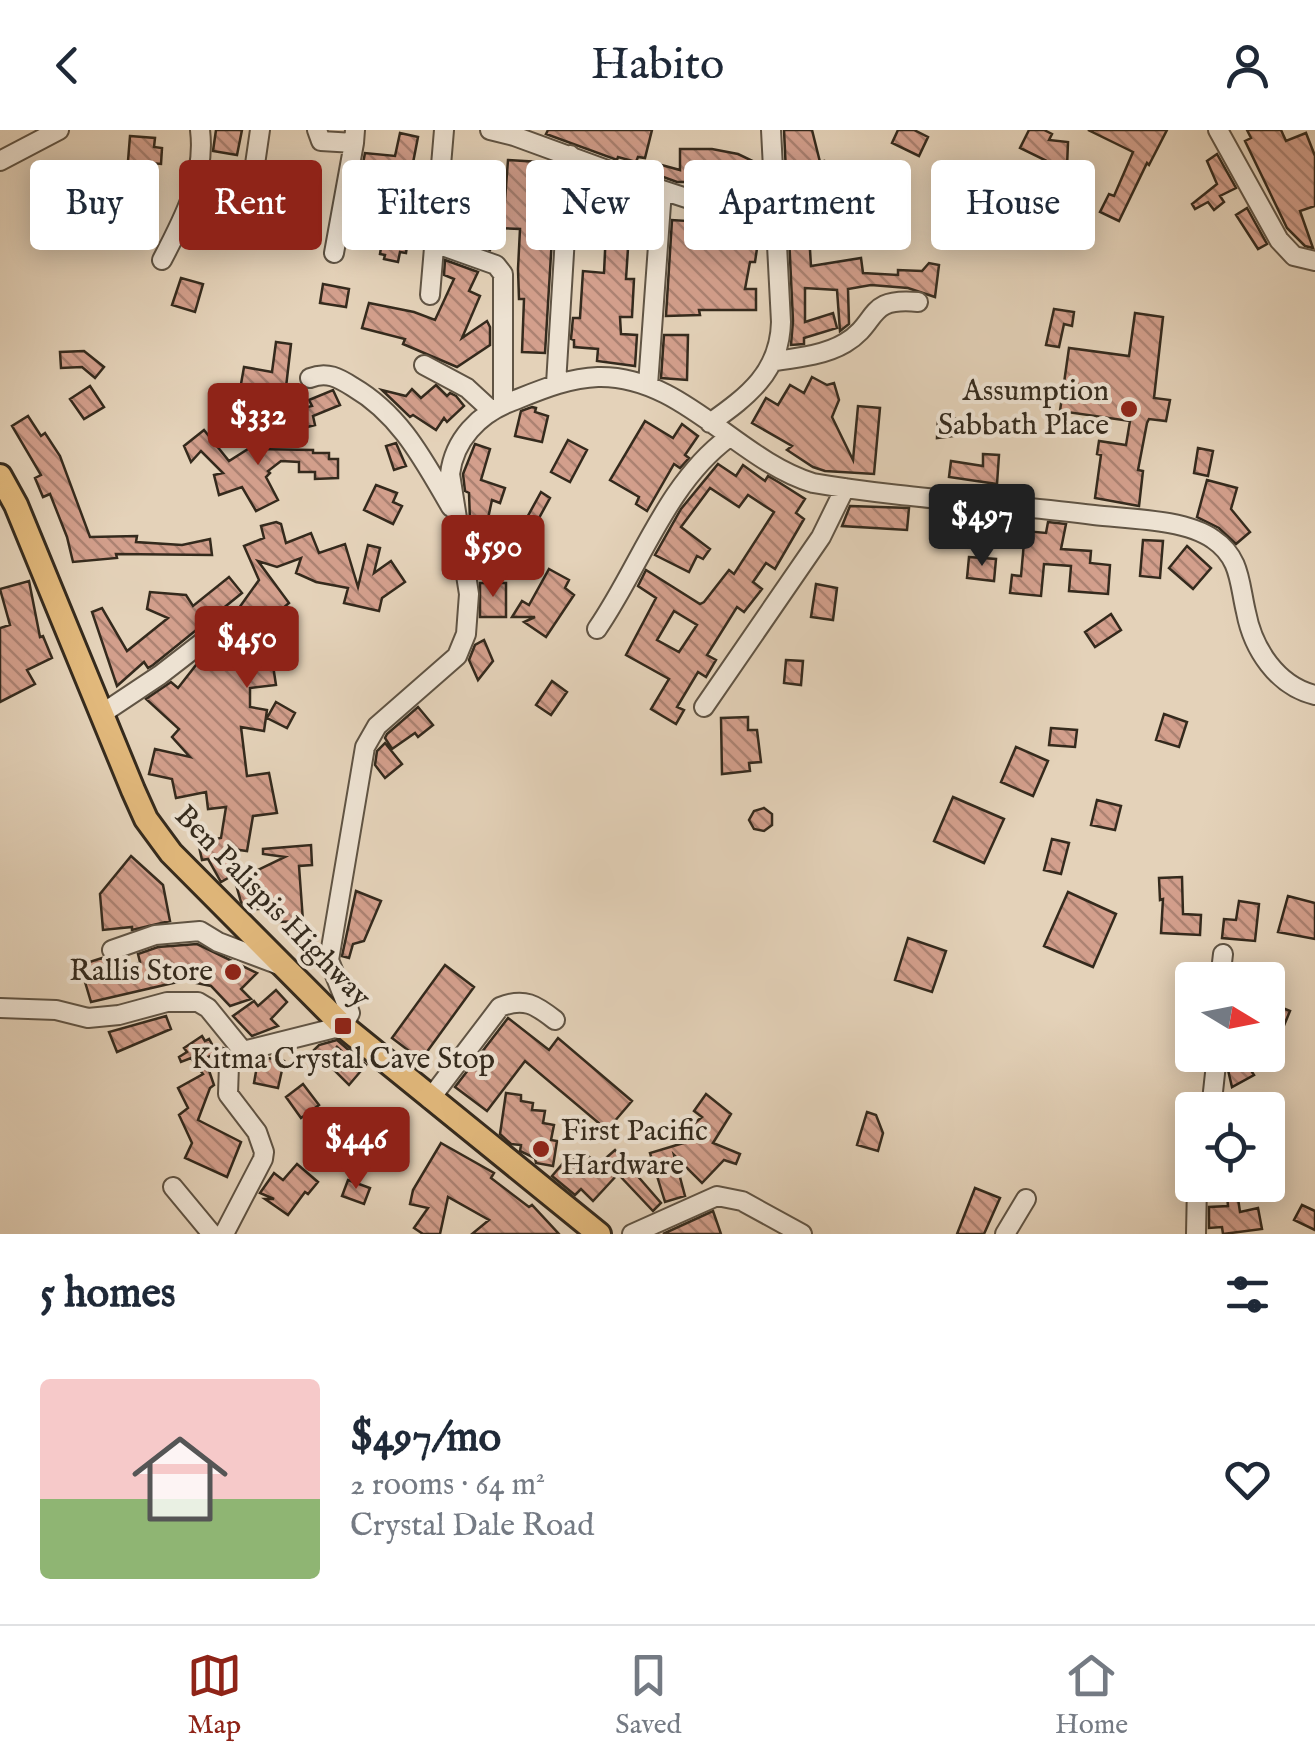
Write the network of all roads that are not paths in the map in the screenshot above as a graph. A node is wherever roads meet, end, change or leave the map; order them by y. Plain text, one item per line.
1 (60, 130) edge
2 (200, 130) edge
3 (260, 130) edge
4 (317, 130) edge
5 (444, 130) edge
6 (490, 130) edge
7 (771, 130) edge
8 (1218, 130) edge
9 (535, 136) edge
10 (354, 137) edge
11 (570, 156) junction
12 (199, 160) edge
13 (255, 160) edge
14 (441, 160) edge
15 (581, 160) edge
16 (773, 160) edge
17 (0, 161) edge
18 (179, 228) edge
19 (433, 250) edge
20 (454, 250) edge
21 (658, 250) edge
22 (777, 250) edge
23 (334, 253) dead end
24 (162, 260) dead end
25 (1315, 260) edge
26 (430, 295) dead end
27 (918, 302) dead end
28 (774, 361) junction
29 (424, 366) dead end
30 (310, 378) dead end
31 (556, 384) junction
32 (648, 384) junction
33 (498, 408) junction
34 (710, 423) junction
35 (728, 438) junction
36 (0, 476) edge
37 (845, 488) junction
38 (457, 518) junction
39 (598, 629) dead end
40 (213, 634) dead end
41 (1315, 695) edge
42 (704, 707) dead end
43 (104, 713) junction
44 (112, 950) dead end
45 (1223, 954) dead end
46 (1222, 962) edge
47 (282, 966) junction
48 (0, 1008) edge
49 (555, 1020) dead end
50 (335, 1032) junction
51 (243, 1051) junction
52 (430, 1099) junction
53 (173, 1186) dead end
54 (1026, 1199) dead end
55 (1197, 1202) edge
56 (592, 1231) edge
57 (212, 1234) edge
58 (224, 1234) edge
59 (632, 1234) edge
60 (802, 1234) edge
61 (1006, 1234) edge
62 (1196, 1234) edge

1 - 17 street
2 - 12 street
3 - 13 street
4 - 10 street
5 - 14 street
6 - 9 street
7 - 16 street
8 - 25 street
9 - 11 street
10 - 23 street
11 - 15 street
11 - 31 street
18 - 24 street
19 - 26 street
20 - 33 street
21 - 32 street
22 - 28 street
27 - 28 street
28 - 34 street
29 - 33 street
30 - 38 street
31 - 32 street
31 - 33 street
32 - 34 street
33 - 38 street
34 - 35 street
35 - 37 street
35 - 39 street
36 - 43 main road, Ben Palispis Highway
37 - 41 street
37 - 42 street
38 - 50 street
40 - 43 street
43 - 47 main road, Ben Palispis Highway
44 - 47 street
45 - 46 street
47 - 50 main road, Ben Palispis Highway
48 - 51 street
49 - 52 street
50 - 51 street
50 - 52 main road, Ben Palispis Highway
51 - 58 street
52 - 56 main road, Ben Palispis Highway
53 - 57 street
54 - 61 street
55 - 62 street
59 - 60 street

